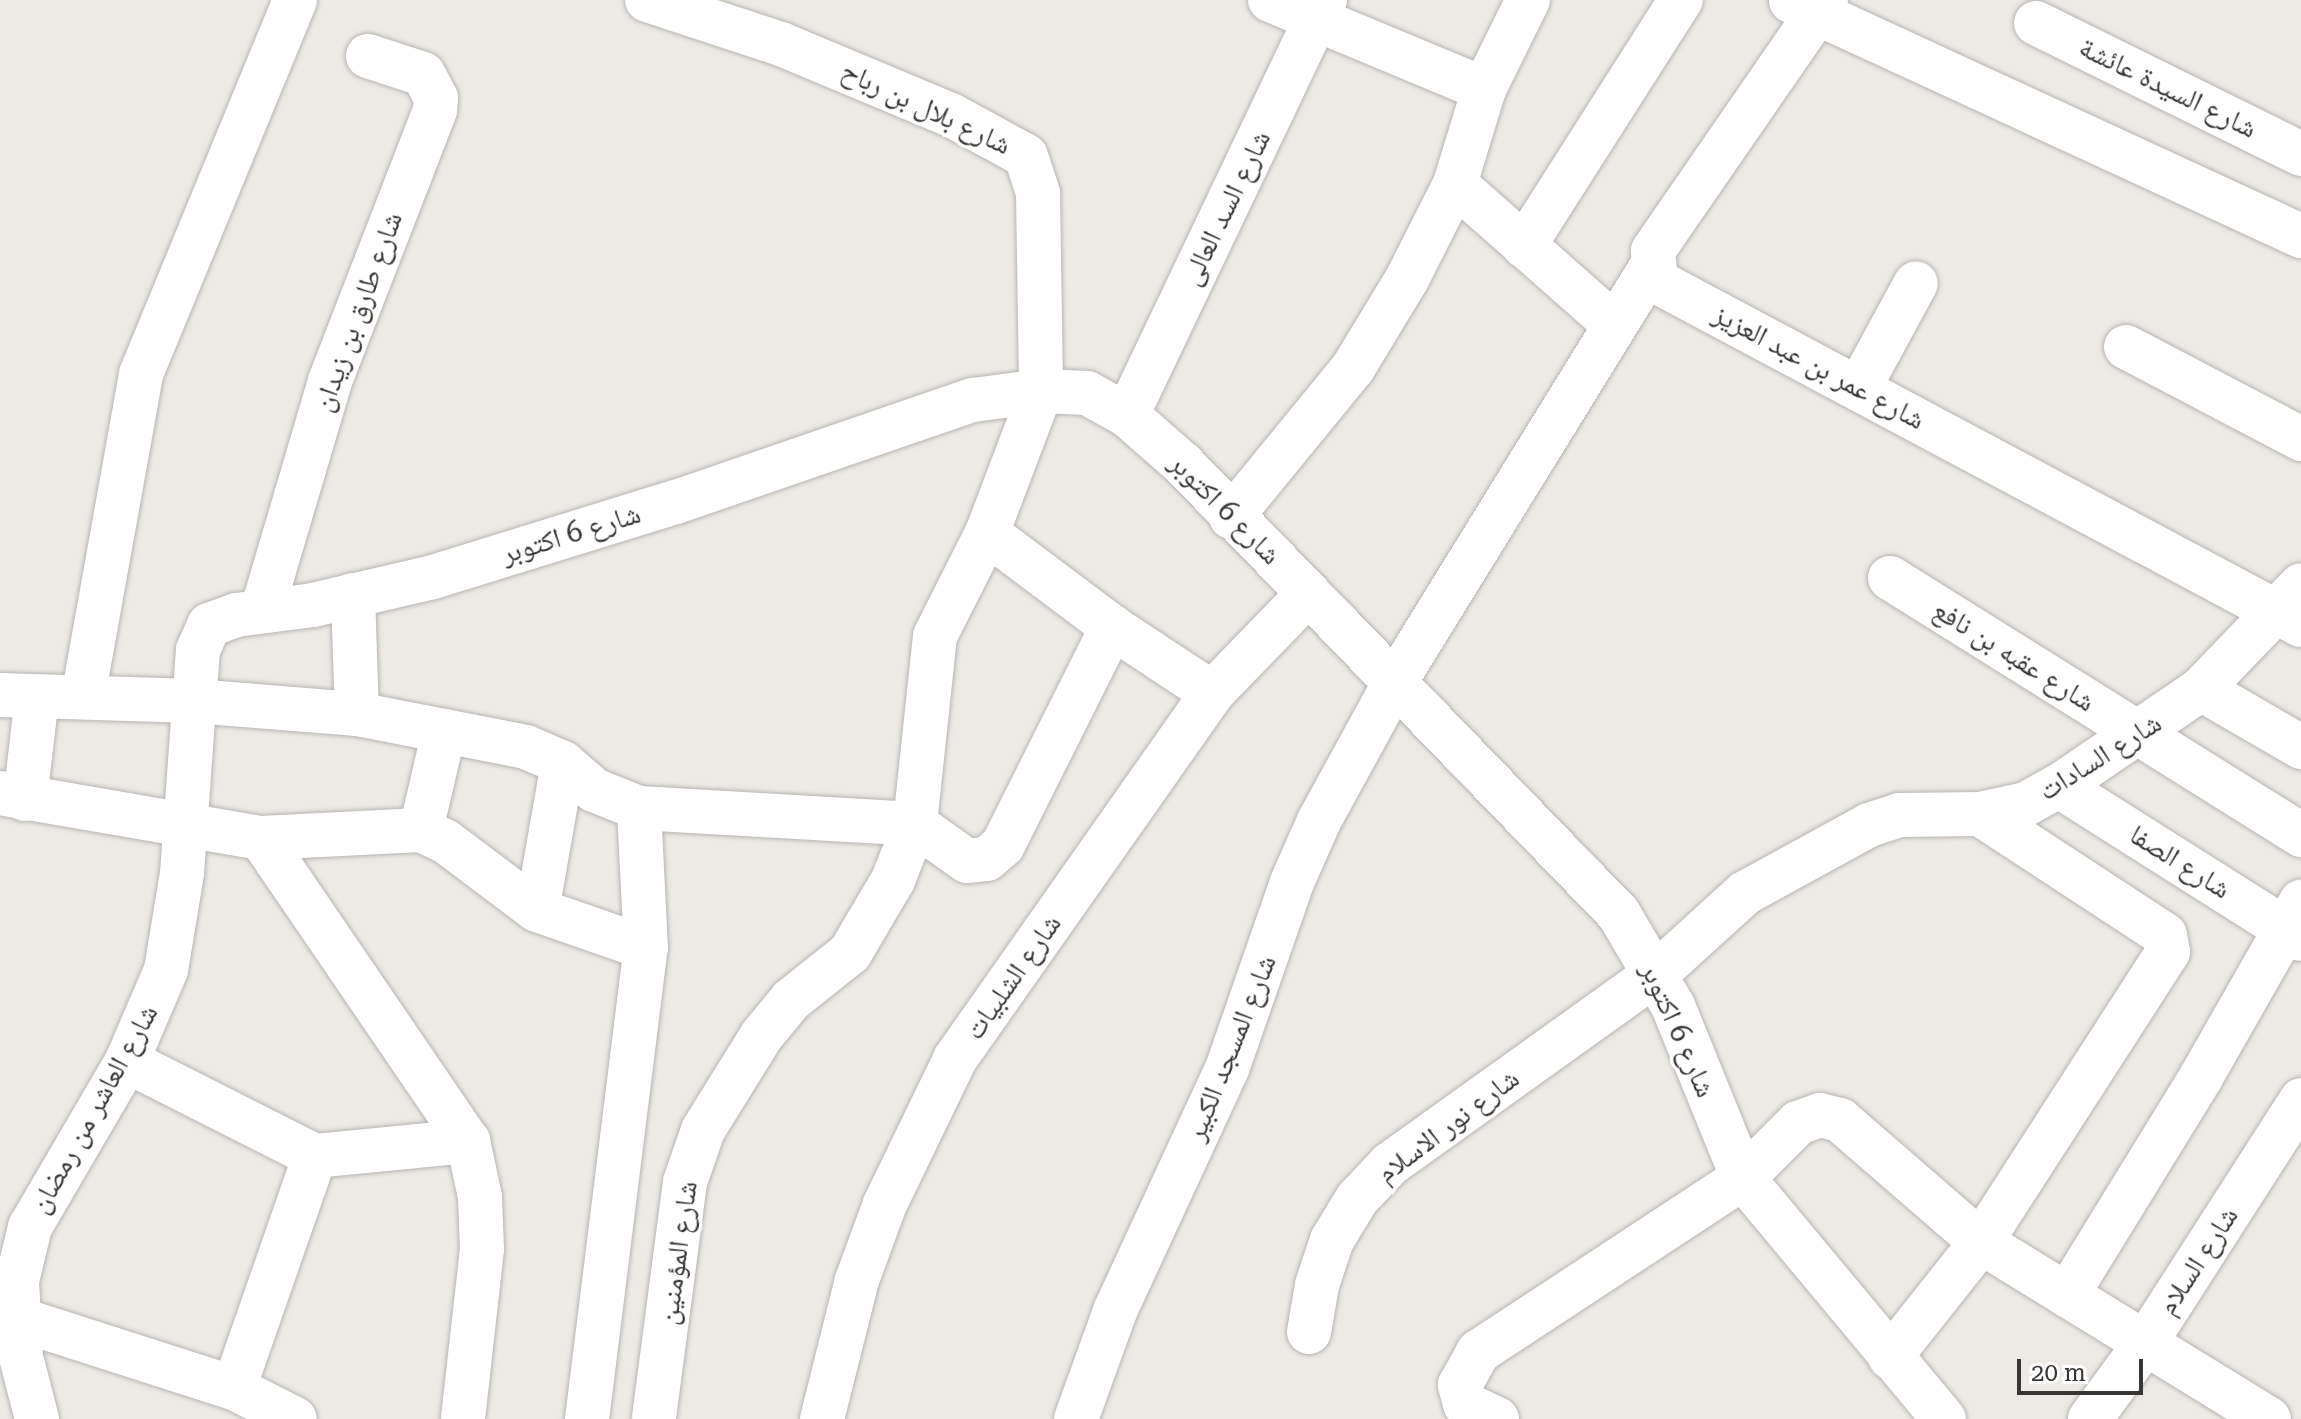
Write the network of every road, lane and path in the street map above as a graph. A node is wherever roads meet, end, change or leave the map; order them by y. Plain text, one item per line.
1 (295, 0) edge
2 (647, 0) edge
3 (1270, 0) edge
4 (1528, 0) edge
5 (1681, 0) edge
6 (1810, 4) edge
7 (1322, 9) edge
8 (2036, 23) dead end
9 (368, 56) dead end
10 (1484, 89) junction
11 (2301, 154) edge
12 (1455, 184) junction
13 (2301, 236) edge
14 (1524, 246) junction
15 (1651, 268) junction
16 (1916, 283) dead end
17 (1614, 324) junction
18 (2126, 347) dead end
19 (1859, 388) junction
20 (1041, 391) junction
21 (1127, 415) junction
22 (2301, 439) edge
23 (1231, 517) junction
24 (987, 533) junction
25 (1890, 578) dead end
26 (1309, 593) junction
27 (353, 595) junction
28 (2293, 607) edge
29 (262, 611) junction
30 (1112, 627) junction
31 (1395, 682) junction
32 (2201, 689) junction
33 (1212, 693) junction
34 (18, 696) edge
35 (83, 697) junction
36 (194, 701) junction
37 (357, 714) junction
38 (444, 731) junction
39 (2140, 735) junction
40 (2301, 747) edge
41 (563, 763) junction
42 (2059, 786) junction
43 (12, 796) edge
44 (639, 808) junction
45 (1980, 814) junction
46 (184, 824) junction
47 (915, 824) junction
48 (421, 830) junction
49 (2301, 835) edge
50 (261, 838) junction
51 (537, 910) junction
52 (2296, 924) edge
53 (646, 948) junction
54 (1657, 973) junction
55 (127, 1061) junction
56 (2301, 1100) edge
57 (468, 1141) junction
58 (315, 1156) junction
59 (1743, 1178) junction
60 (1981, 1242) junction
61 (2067, 1295) junction
62 (8, 1316) edge
63 (1309, 1332) dead end
64 (2144, 1345) junction
65 (1890, 1357) junction
66 (234, 1388) junction
67 (37, 1419) edge
68 (295, 1419) edge
69 (463, 1419) edge
70 (587, 1419) edge
71 (654, 1419) edge
72 (822, 1419) edge
73 (1076, 1419) edge
74 (1497, 1419) edge
75 (1944, 1419) edge
76 (2090, 1419) edge
77 (2269, 1419) edge

1 - 35 street
2 - 20 street, شارع بلال بن رباح
3 - 7 street
4 - 10 street
5 - 14 street
6 - 13 street
6 - 15 street
7 - 10 street
7 - 21 street, شارع السد العالى
8 - 11 street, شارع السيدة عائشة
9 - 29 street, شارع طارق بن زيدان
10 - 12 street
12 - 14 street
12 - 23 street
14 - 17 street
15 - 17 street, شارع المسجد الكبير
15 - 19 street, شارع عمر بن عبد العزيز
16 - 19 street
17 - 31 street, شارع المسجد الكبير
18 - 22 street
19 - 28 street, شارع عمر بن عبد العزيز
20 - 21 street, شارع 6 اكتوبر
20 - 24 street, شارع المؤمنين
20 - 27 street, شارع 6 اكتوبر
21 - 23 street, شارع 6 اكتوبر
23 - 26 street, شارع 6 اكتوبر
24 - 30 street
24 - 47 street, شارع المؤمنين
25 - 39 street, شارع عقبه بن نافع
26 - 31 street, شارع 6 اكتوبر
26 - 33 street, شارع الشلبيات
27 - 29 street, شارع 6 اكتوبر
27 - 37 street
28 - 32 street, شارع السادات
29 - 36 street, شارع 6 اكتوبر
30 - 33 street
30 - 47 street
31 - 54 street, شارع 6 اكتوبر
31 - 73 street, شارع المسجد الكبير
32 - 39 street, شارع السادات
32 - 40 street
33 - 72 street, شارع الشلبيات
34 - 35 street
34 - 43 street
35 - 36 street
36 - 37 street
36 - 46 street, شارع العاشر من رمضان
37 - 38 street
38 - 41 street
38 - 48 street
39 - 42 street, شارع السادات
39 - 49 street, شارع عقبه بن نافع
41 - 44 street
41 - 51 street
42 - 45 street, شارع السادات
42 - 52 street, شارع الصفا
43 - 46 street
44 - 47 street
44 - 53 street
45 - 54 street, شارع السادات
45 - 60 street
46 - 50 street
46 - 55 street, شارع العاشر من رمضان
47 - 71 street, شارع المؤمنين
48 - 50 street
48 - 51 street
50 - 57 street
51 - 53 street
52 - 61 street
53 - 70 street
54 - 59 street, شارع 6 اكتوبر
54 - 63 street, شارع نور الاسلام
55 - 58 street
55 - 62 street, شارع العاشر من رمضان
56 - 64 street, شارع السلام
57 - 58 street
57 - 69 street
58 - 66 street
59 - 60 street
59 - 65 street, شارع 6 اكتوبر
59 - 74 street
60 - 61 street
60 - 65 street
61 - 64 street
62 - 66 street
62 - 67 street, شارع العاشر من رمضان
64 - 76 street, شارع السلام
64 - 77 street
65 - 75 street, شارع 6 اكتوبر
66 - 68 street

